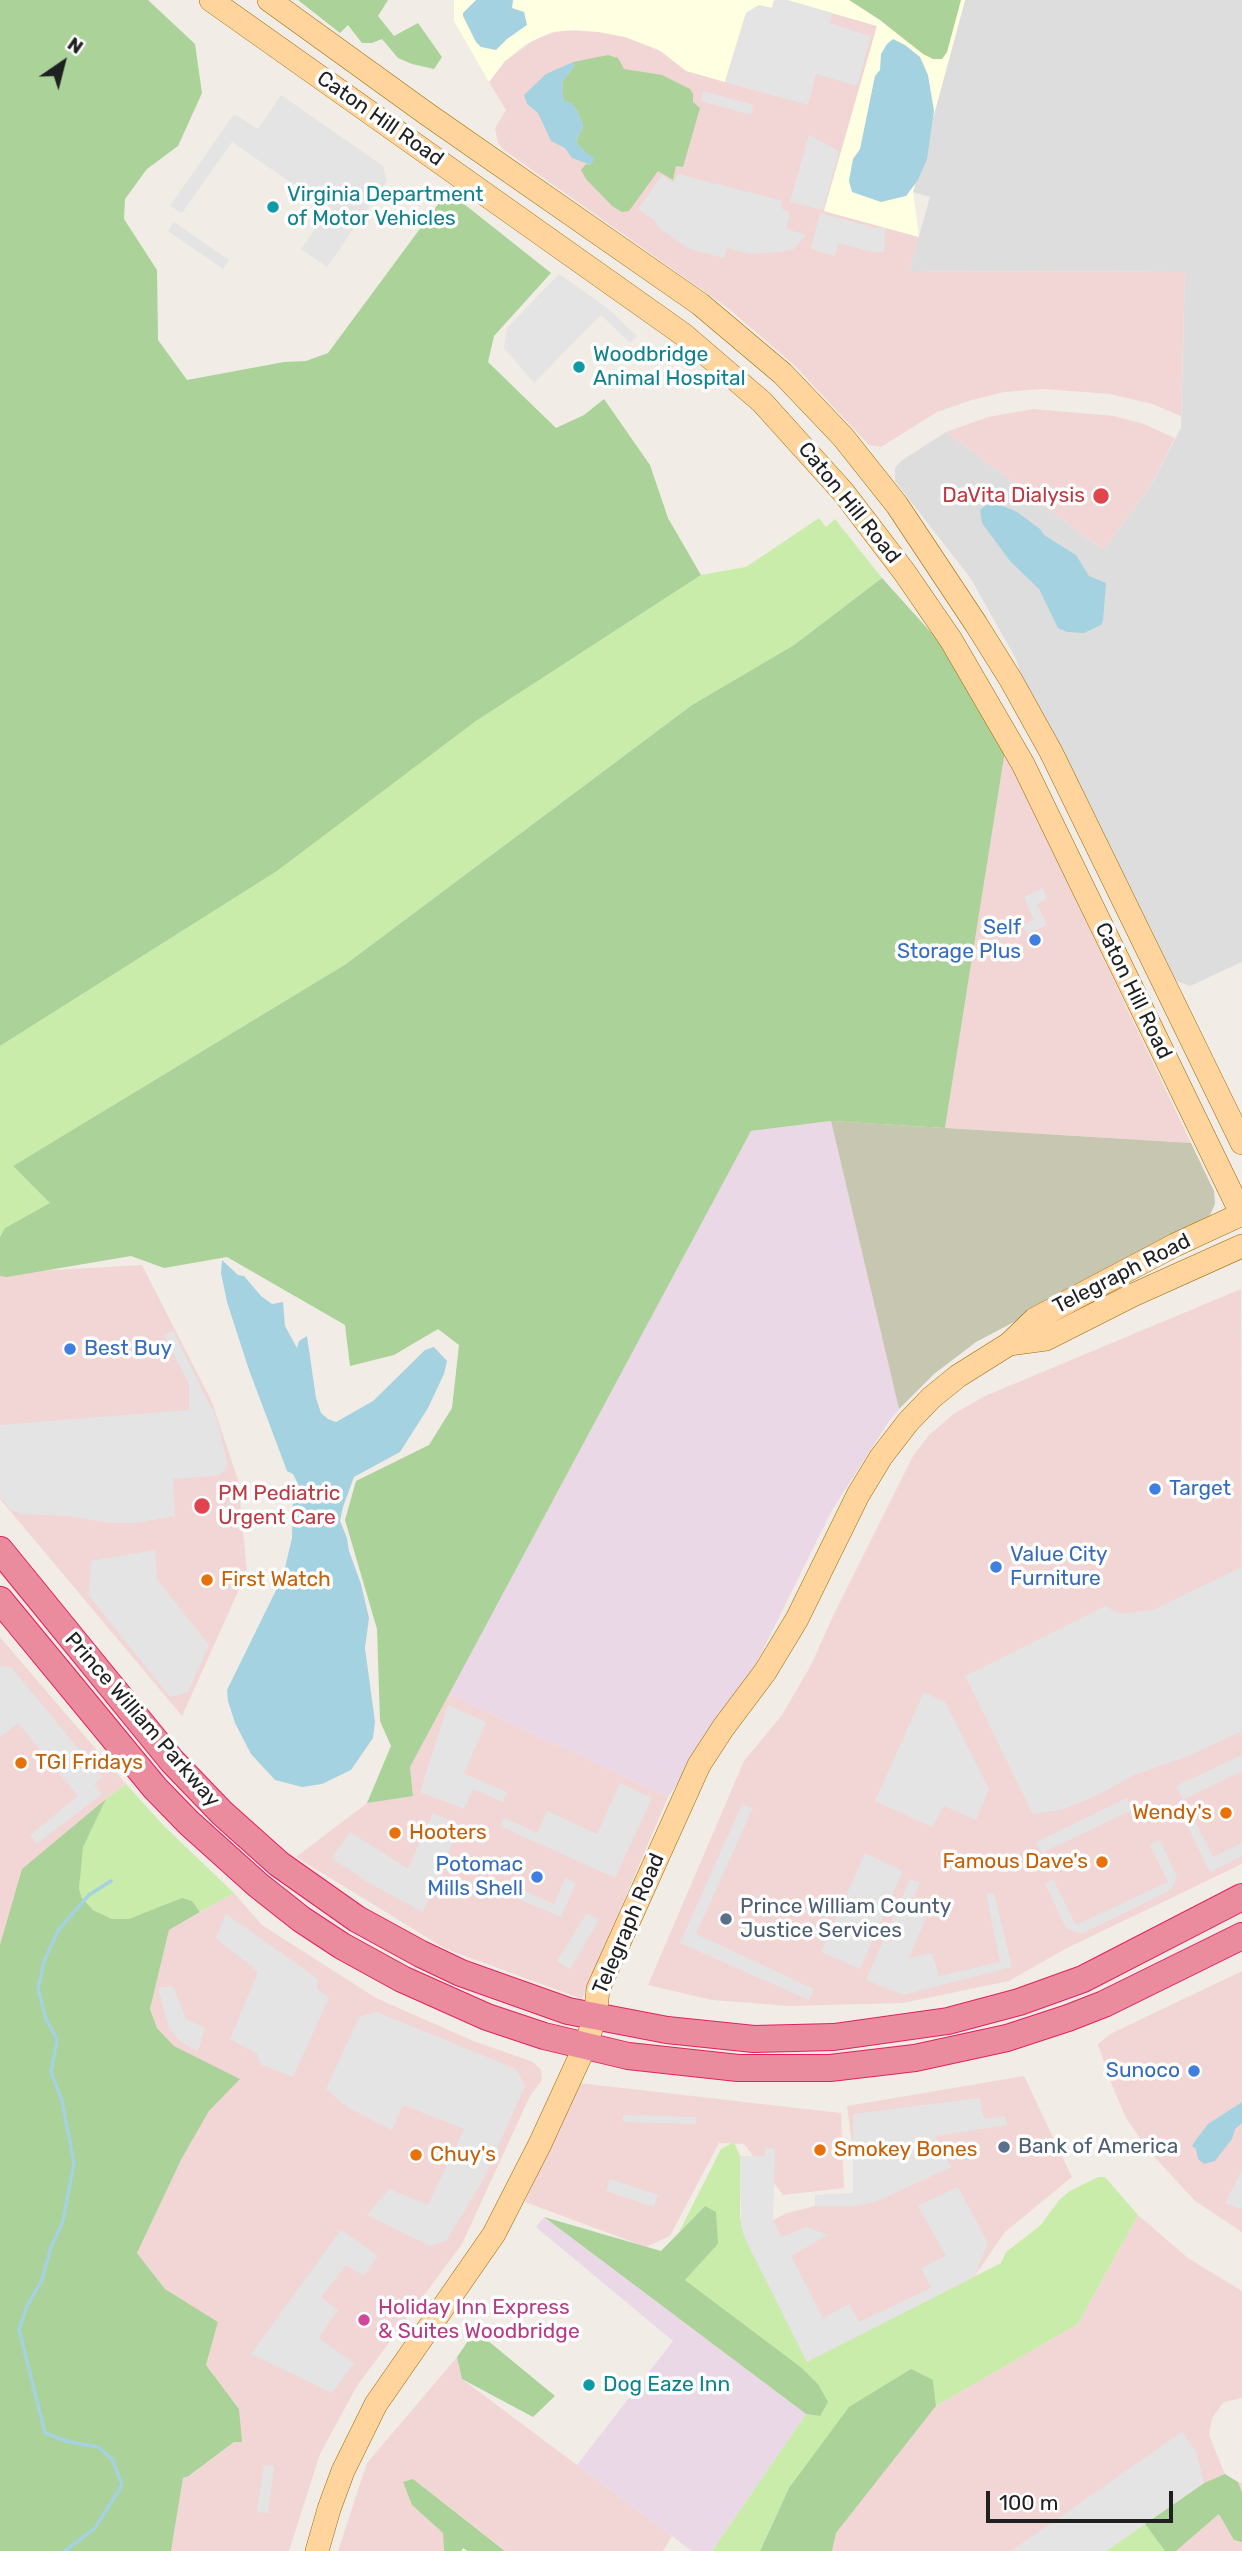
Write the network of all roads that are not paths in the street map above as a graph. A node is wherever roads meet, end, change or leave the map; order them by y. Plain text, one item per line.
1 (211, 0) edge
2 (269, 0) edge
3 (1242, 1143) edge
4 (1242, 1214) edge
5 (1242, 1246) edge
6 (1009, 1344) junction
7 (0, 1550) edge
8 (0, 1600) edge
9 (1242, 1898) edge
10 (1242, 1936) edge
11 (595, 2018) junction
12 (585, 2046) junction
13 (317, 2551) edge

1 - 4 main road, Caton Hill Road
2 - 3 main road, Caton Hill Road
4 - 6 main road, Telegraph Road
5 - 6 main road, Telegraph Road
6 - 11 main road, Telegraph Road
7 - 11 highway, Prince William Parkway
8 - 12 highway, Prince William Parkway
9 - 11 highway, Prince William Parkway
10 - 12 highway, Prince William Parkway
11 - 12 main road, Telegraph Road
12 - 13 main road, Telegraph Road

